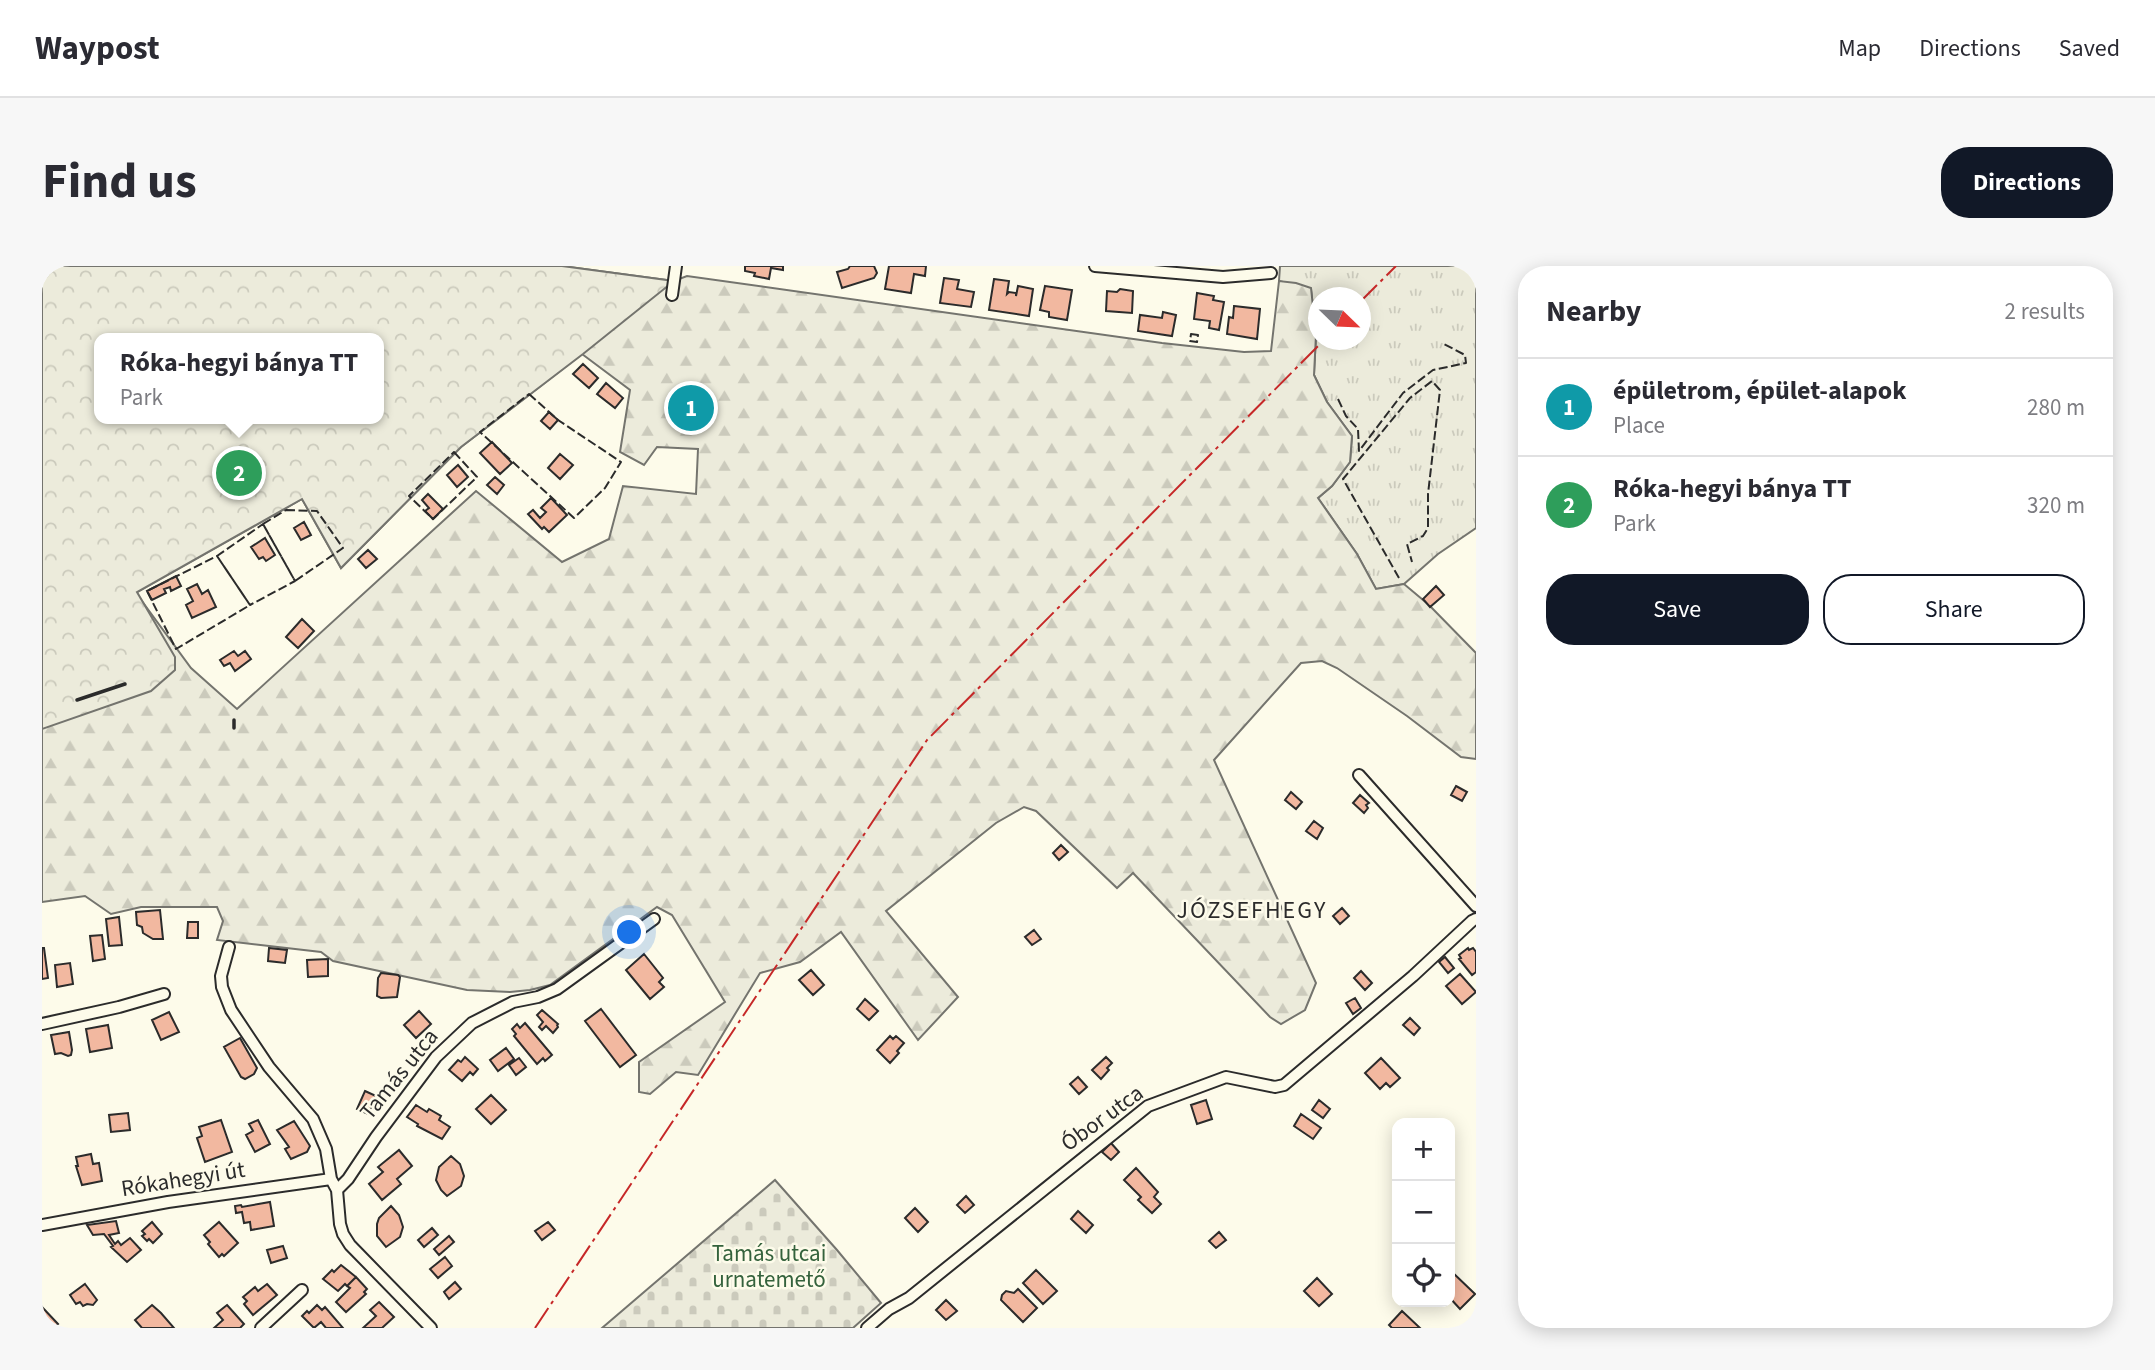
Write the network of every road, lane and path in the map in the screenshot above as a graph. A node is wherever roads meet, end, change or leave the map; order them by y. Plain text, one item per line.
1 (676, 266) edge
2 (1094, 266) edge
3 (1271, 273) dead end
4 (672, 295) dead end
5 (1359, 775) dead end
6 (1476, 906) edge
7 (653, 919) dead end
8 (1476, 919) edge
9 (229, 947) dead end
10 (164, 994) dead end
11 (42, 1024) edge
12 (331, 1179) junction
13 (337, 1190) junction
14 (42, 1224) edge
15 (302, 1290) dead end
16 (261, 1328) edge
17 (431, 1328) edge
18 (867, 1328) edge

1 - 4 street
2 - 3 street
5 - 6 street
7 - 13 street, Tamás utca
8 - 18 street, Óbor utca
9 - 12 street
10 - 11 street
12 - 13 street
12 - 14 street, Rókahegyi út
13 - 17 street
15 - 16 street

